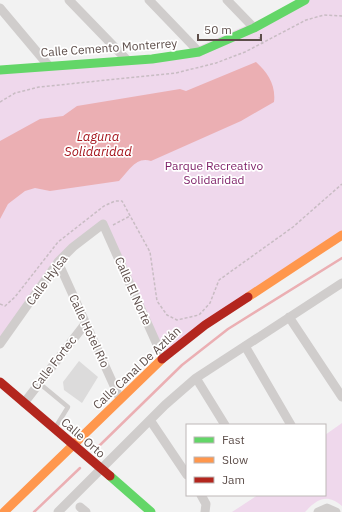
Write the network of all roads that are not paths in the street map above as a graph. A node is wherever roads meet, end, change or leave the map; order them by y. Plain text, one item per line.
1 (69, 0) edge
2 (149, 0) edge
3 (227, 0) edge
4 (305, 0) edge
5 (0, 8) edge
6 (254, 28) junction
7 (199, 52) junction
8 (127, 60) junction
9 (48, 65) junction
10 (0, 70) edge
11 (104, 227) joint
12 (342, 235) edge
13 (58, 262) junction
14 (339, 285) edge
15 (342, 295) edge
16 (289, 317) junction
17 (85, 324) junction
18 (0, 344) edge
19 (245, 346) junction
20 (162, 358) junction
21 (196, 378) junction
22 (0, 382) edge
23 (39, 383) junction
24 (342, 397) edge
25 (120, 399) junction
26 (24, 402) junction
27 (150, 420) junction
28 (224, 424) edge
29 (289, 424) edge
30 (54, 429) junction
31 (73, 445) junction
32 (102, 470) junction
33 (186, 474) edge
34 (201, 496) edge
35 (4, 512) edge
36 (58, 512) edge
37 (151, 512) edge
38 (205, 512) edge
39 (318, 512) edge
40 (336, 512) edge

1 - 8 street
2 - 7 street
3 - 6 street
4 - 6 street, Calle Cemento Monterrey
5 - 9 street
6 - 7 street, Calle Cemento Monterrey
7 - 8 street, Calle Cemento Monterrey
8 - 9 street, Calle Cemento Monterrey
9 - 10 street, Calle Cemento Monterrey
11 - 13 street, Calle Hylsa
11 - 20 street, Calle El Norte
12 - 20 street, Calle Canal De Aztlán
13 - 17 street, Calle Hotel Río
13 - 18 street, Calle Hylsa
14 - 15 street
14 - 16 street
16 - 19 street
16 - 24 street
17 - 23 street, Calle Fortec
17 - 25 street, Calle Hotel Río
19 - 21 street
19 - 29 street
20 - 25 street, Calle Canal De Aztlán
21 - 27 street
21 - 28 street
22 - 26 street, Calle Orto
23 - 26 street, Calle Fortec
23 - 30 lane
25 - 31 street, Calle Canal De Aztlán
26 - 30 street, Calle Orto
27 - 32 street
27 - 33 street
30 - 31 street, Calle Orto
31 - 32 street, Calle Orto
31 - 35 street, Calle Canal De Aztlán
32 - 36 street
32 - 37 street, Calle Orto
34 - 38 street
39 - 40 street

